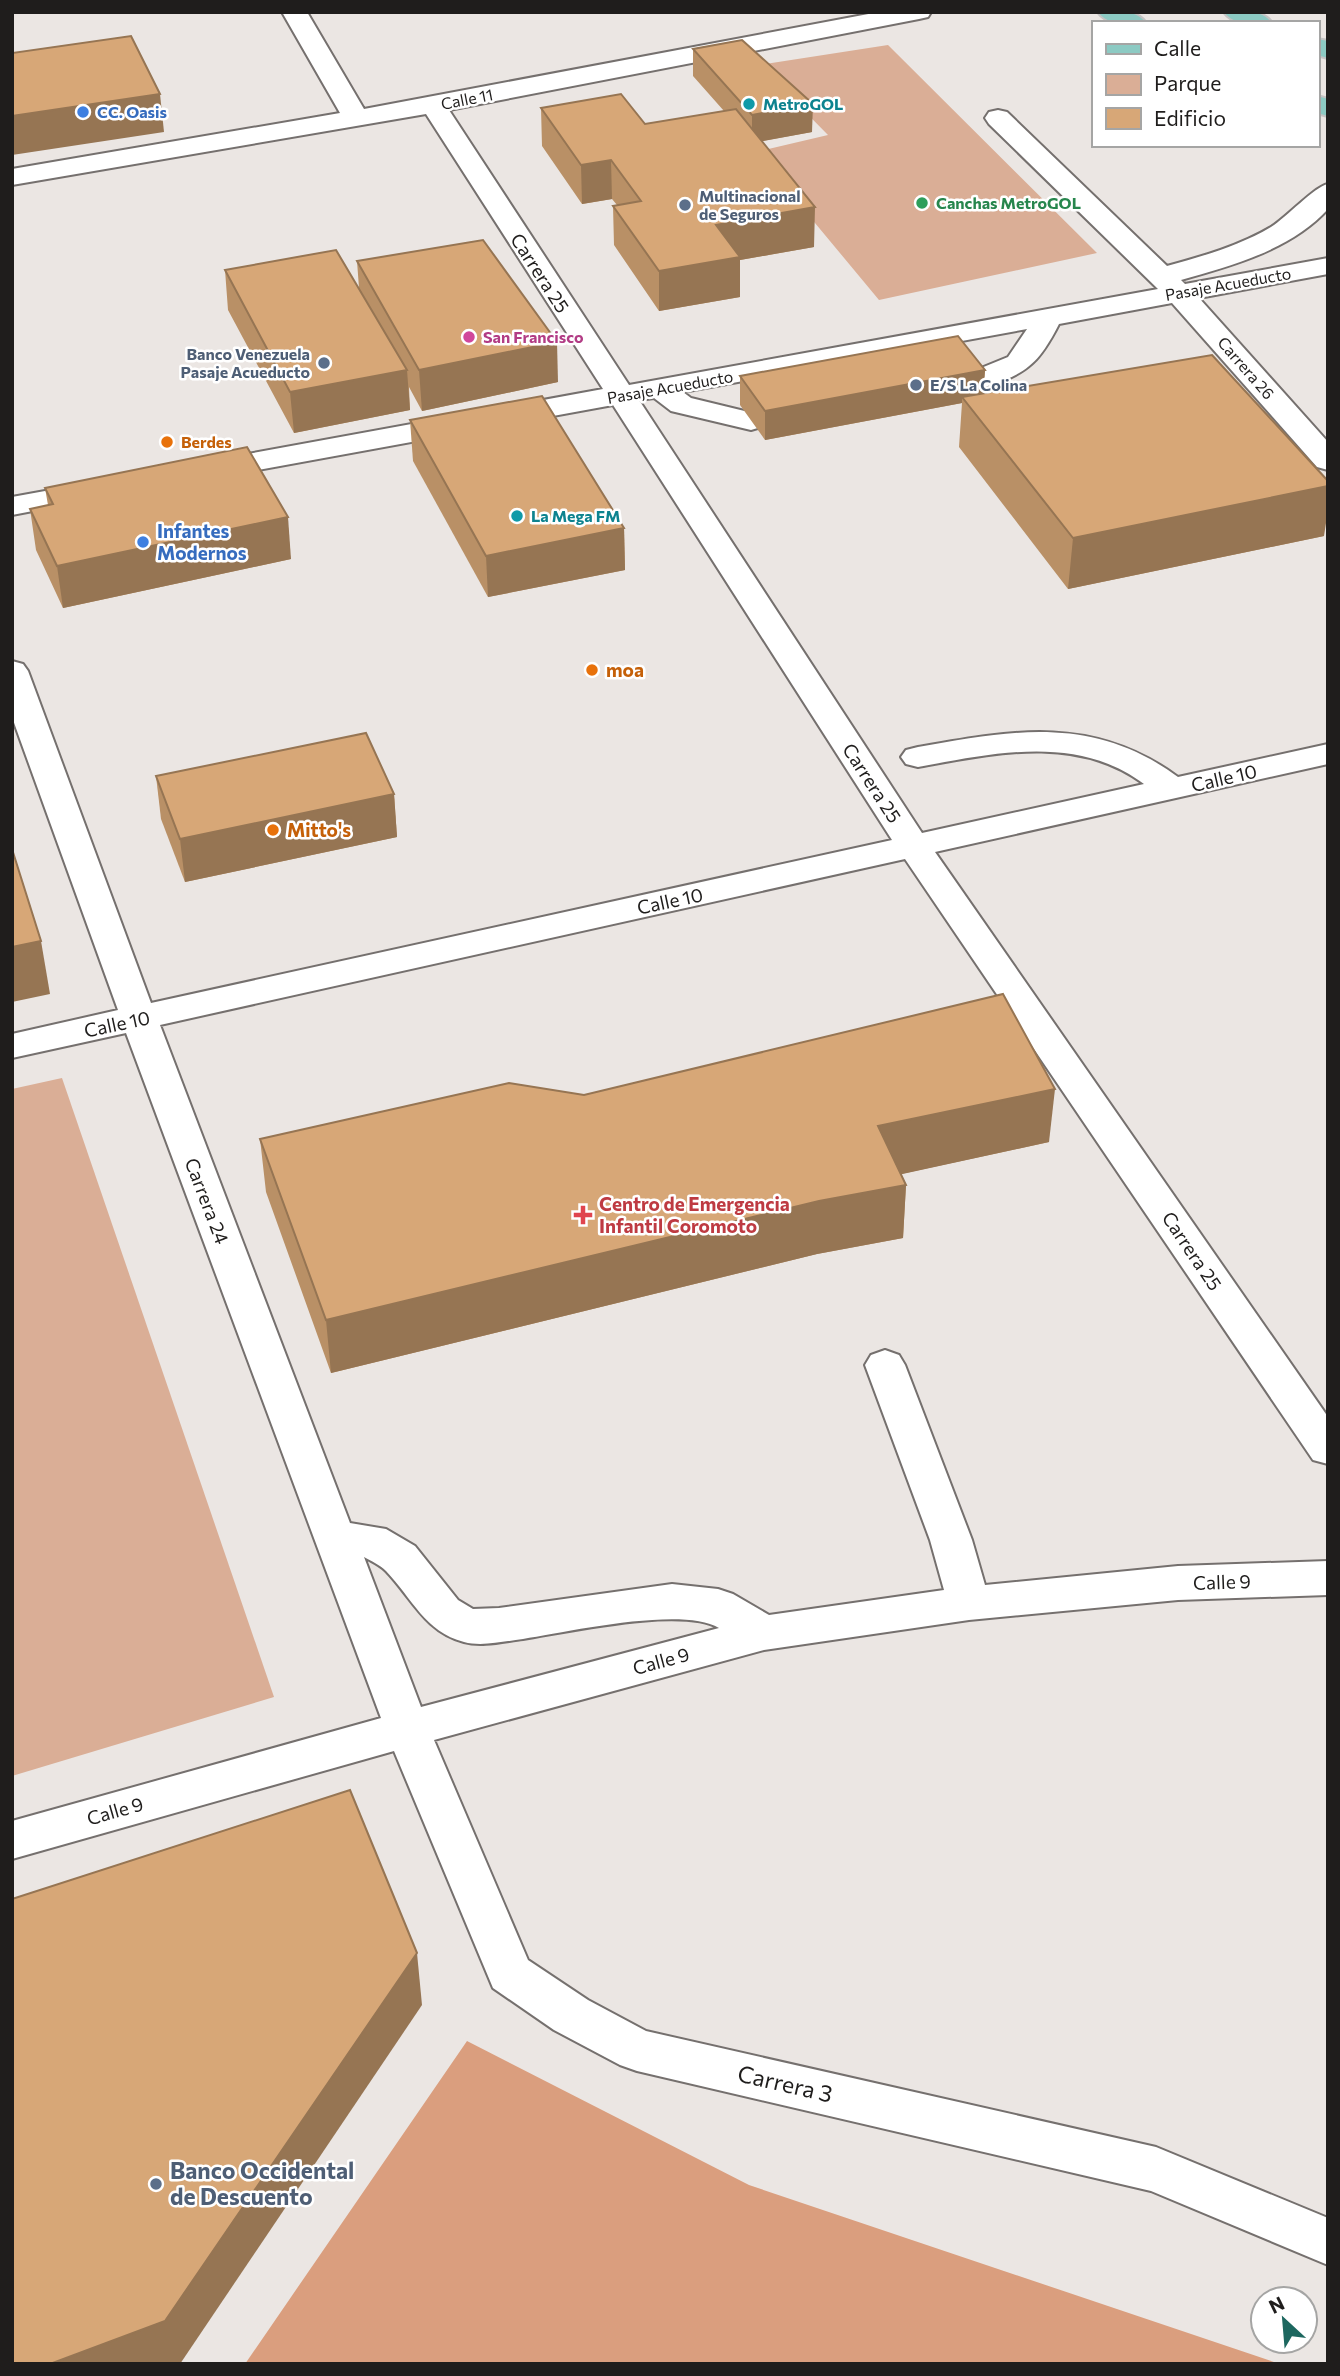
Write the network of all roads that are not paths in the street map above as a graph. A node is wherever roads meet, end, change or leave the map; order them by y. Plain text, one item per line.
1 (294, 12) edge
2 (919, 12) edge
3 (1110, 12) edge
4 (1236, 12) edge
5 (1130, 21) edge
6 (1256, 21) edge
7 (433, 106) junction
8 (998, 118) dead end
9 (357, 119) junction
10 (12, 177) edge
11 (1328, 192) edge
12 (1328, 239) edge
13 (1328, 266) edge
14 (1251, 280) junction
15 (1171, 285) junction
16 (1047, 319) junction
17 (969, 383) edge
18 (612, 385) junction
19 (661, 389) junction
20 (751, 421) edge
21 (1328, 461) edge
22 (174, 476) edge
23 (134, 484) edge
24 (12, 506) edge
25 (12, 671) edge
26 (1328, 754) edge
27 (918, 758) dead end
28 (1172, 789) junction
29 (914, 847) junction
30 (139, 1019) junction
31 (12, 1046) edge
32 (885, 1365) dead end
33 (1328, 1449) edge
34 (335, 1538) junction
35 (1328, 1578) edge
36 (969, 1603) junction
37 (764, 1633) junction
38 (407, 1729) junction
39 (12, 1840) edge
40 (1328, 2242) edge

1 - 9 street
2 - 7 street, Calle 11
3 - 5 main road
4 - 6 main road
7 - 9 street, Calle 11
7 - 18 street, Carrera 25
8 - 15 street, Carrera 26
9 - 10 street, Calle 11
11 - 15 street
12 - 14 street
13 - 14 street, Pasaje Acueducto
14 - 15 street, Pasaje Acueducto
15 - 16 street, Pasaje Acueducto
15 - 18 street
15 - 21 street, Carrera 26
16 - 17 street
16 - 19 street, Pasaje Acueducto
18 - 19 street, Pasaje Acueducto
18 - 22 street, Pasaje Acueducto
18 - 29 street, Carrera 25
19 - 20 street
23 - 24 street
25 - 30 street, Carrera 24
26 - 28 street, Calle 10
27 - 28 street
28 - 29 street, Calle 10
29 - 30 street, Calle 10
29 - 33 street, Carrera 25
30 - 31 street, Calle 10
30 - 34 street, Carrera 24
32 - 36 street
34 - 37 street
34 - 38 street, Carrera 24
35 - 36 street, Calle 9
36 - 37 street, Calle 9
37 - 38 street, Calle 9
38 - 39 street, Calle 9
38 - 40 street, Carrera 3

